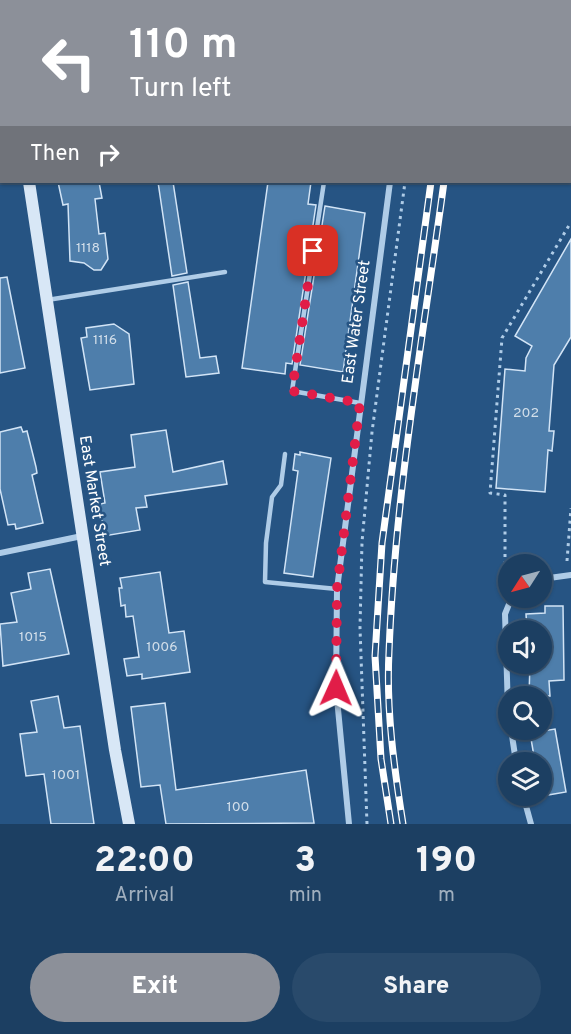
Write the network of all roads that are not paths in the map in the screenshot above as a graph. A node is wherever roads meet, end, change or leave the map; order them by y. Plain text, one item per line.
1 (29, 183) edge
2 (324, 183) edge
3 (390, 183) edge
4 (225, 272) dead end
5 (47, 300) junction
6 (360, 403) junction
7 (285, 454) dead end
8 (83, 536) junction
9 (0, 553) edge
10 (571, 575) edge
11 (552, 578) edge
12 (337, 589) junction
13 (507, 608) edge
14 (507, 686) edge
15 (526, 806) edge
16 (129, 824) edge
17 (349, 824) edge
18 (531, 824) edge

1 - 5 main road, East Market Street
2 - 6 lane
3 - 6 street, East Water Street
4 - 5 lane
5 - 8 main road, East Market Street
6 - 12 street, East Water Street
7 - 12 lane
8 - 9 street
8 - 16 main road, East Market Street
10 - 11 street
12 - 17 street, East Water Street
13 - 14 street
15 - 18 street

